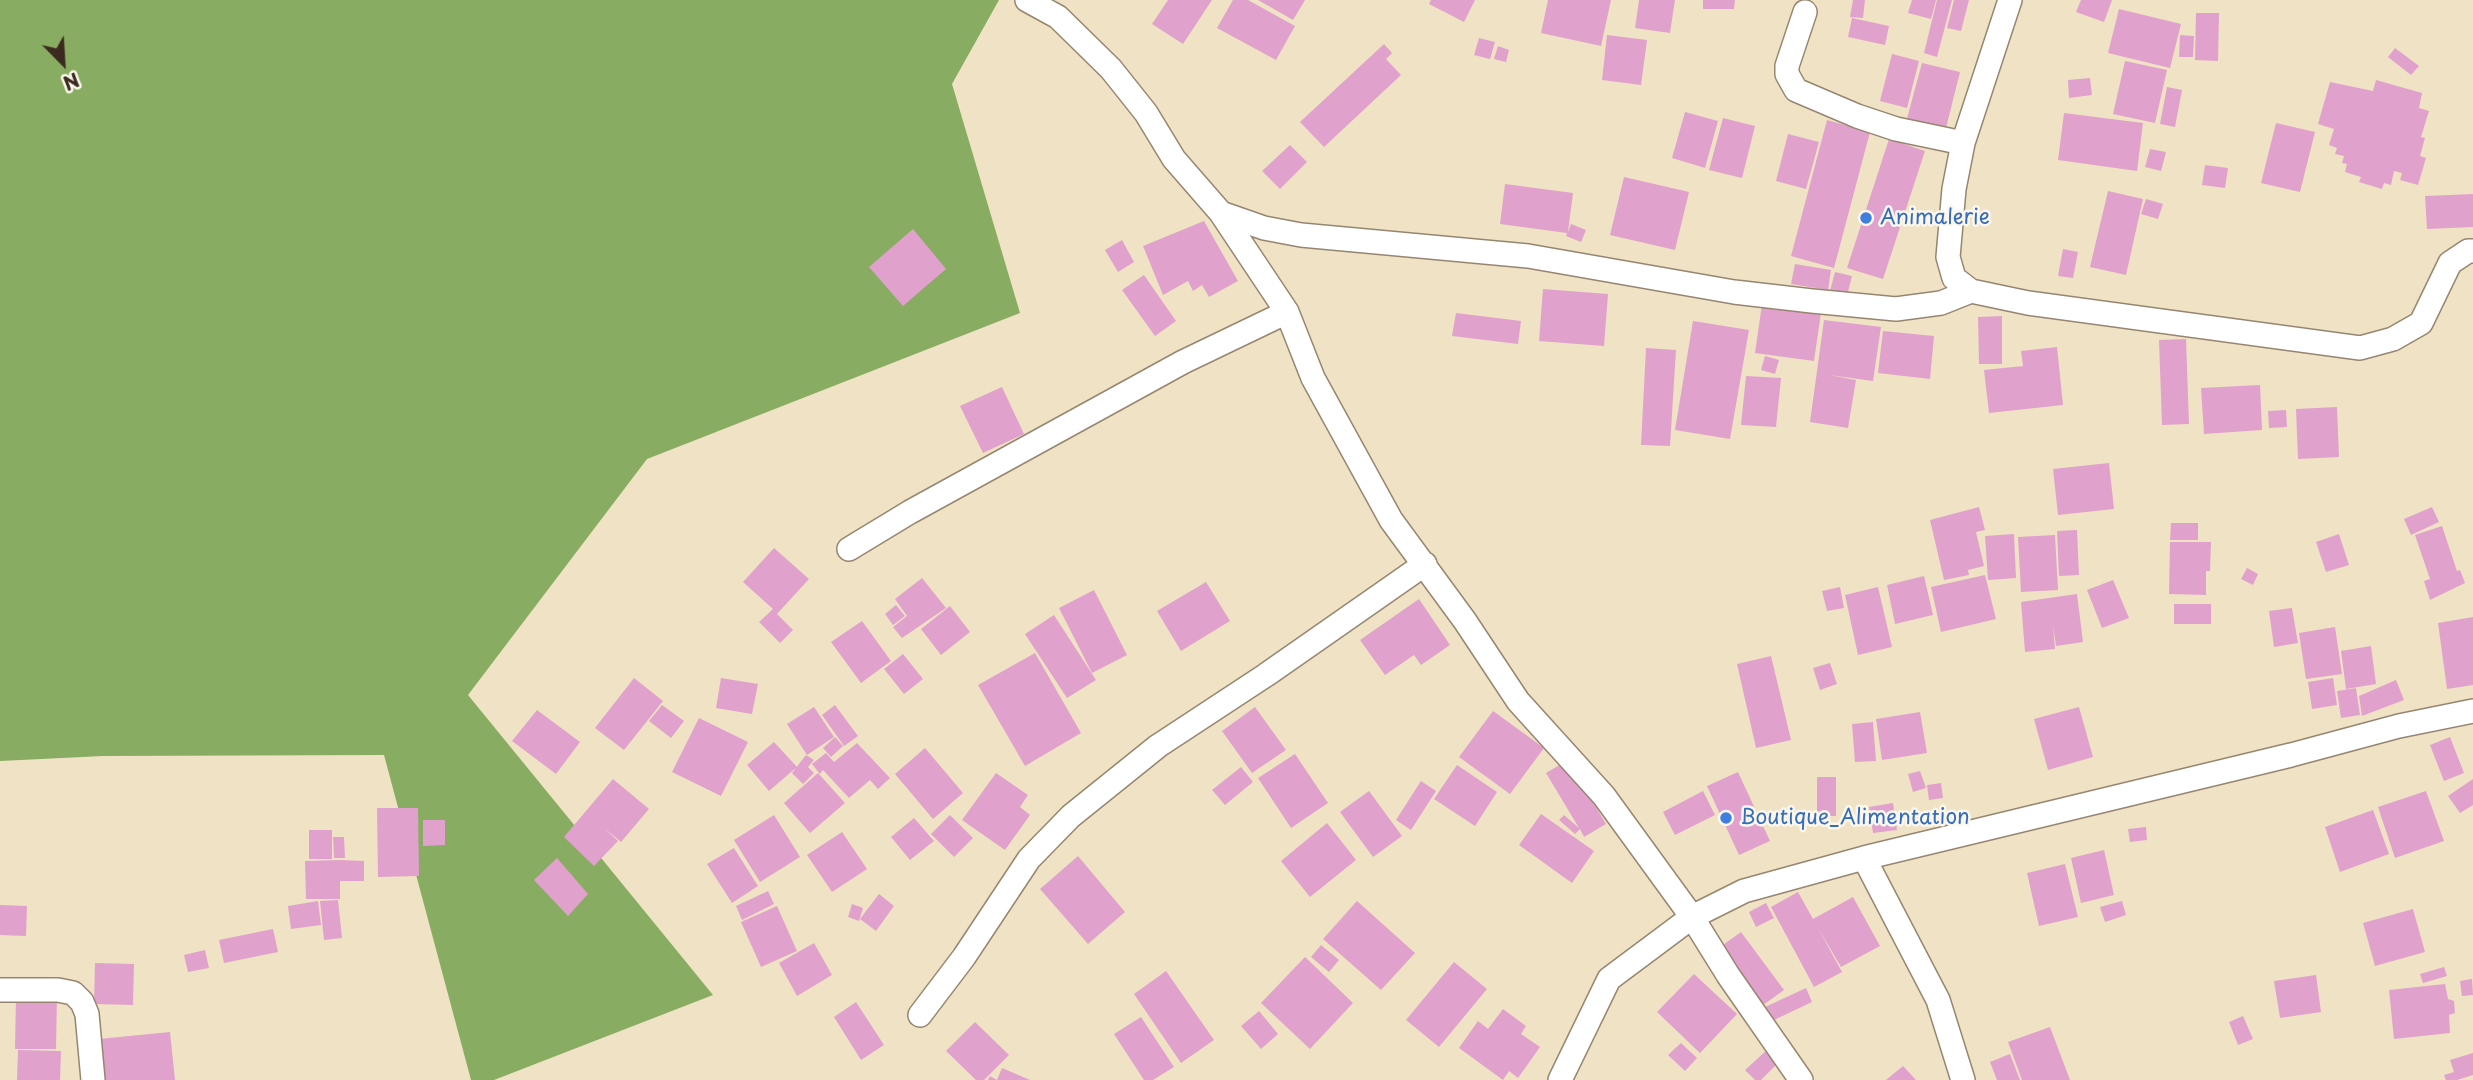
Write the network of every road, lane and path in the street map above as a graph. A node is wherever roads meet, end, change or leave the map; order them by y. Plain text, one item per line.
1 (1027, 0) edge
2 (2010, 0) edge
3 (1805, 12) dead end
4 (1964, 143) junction
5 (1221, 213) junction
6 (2473, 251) edge
7 (1971, 291) junction
8 (1287, 312) junction
9 (849, 549) dead end
10 (1425, 564) junction
11 (2473, 711) edge
12 (1864, 858) junction
13 (1692, 917) junction
14 (0, 990) edge
15 (920, 1015) dead end
16 (93, 1080) edge
17 (1560, 1080) edge
18 (1801, 1080) edge
19 (1963, 1080) edge

1 - 5 street
2 - 4 street
3 - 4 street
4 - 7 street
5 - 7 street
5 - 8 street
6 - 7 street
8 - 9 street
8 - 10 street
10 - 13 street
10 - 15 street
11 - 12 street
12 - 13 street
12 - 19 street
13 - 17 street
13 - 18 street
14 - 16 street

